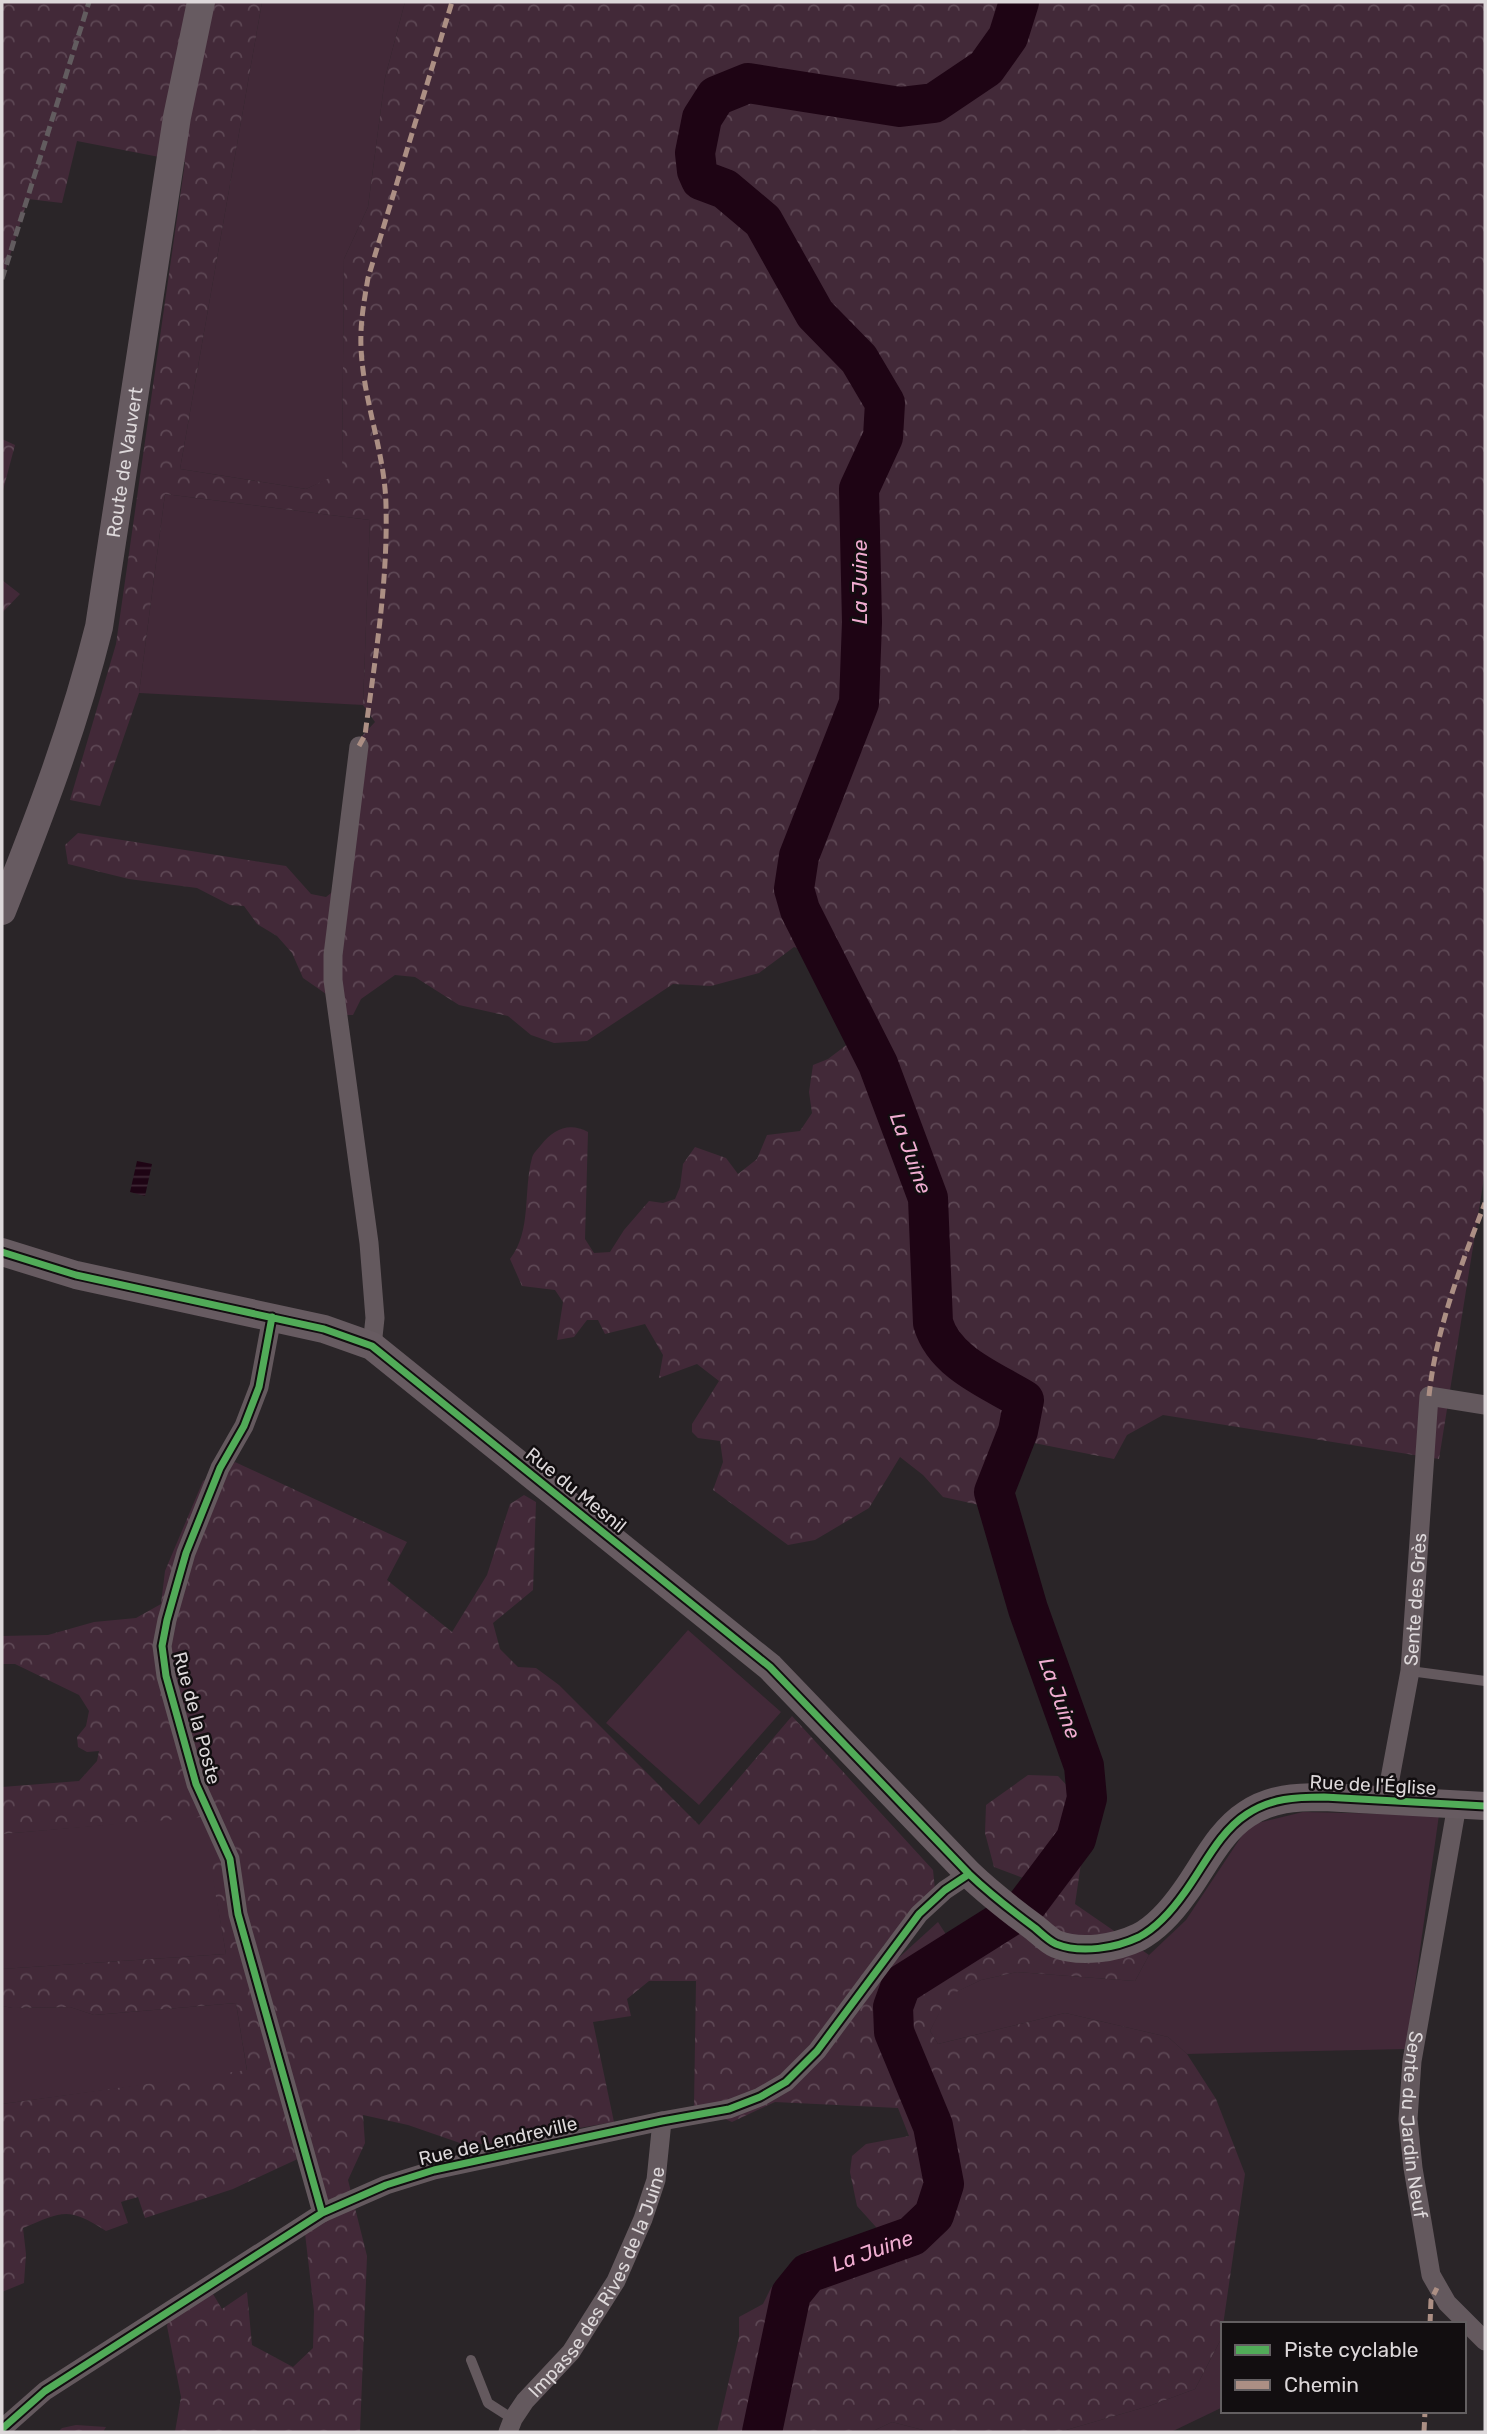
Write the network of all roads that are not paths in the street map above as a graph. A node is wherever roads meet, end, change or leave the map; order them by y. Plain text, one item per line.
1 (201, 2) edge
2 (359, 746) dead end
3 (2, 911) edge
4 (2, 1252) edge
5 (272, 1317) junction
6 (372, 1346) junction
7 (1485, 1405) edge
8 (1410, 1671) junction
9 (1485, 1681) edge
10 (1385, 1800) junction
11 (1457, 1805) junction
12 (1485, 1806) edge
13 (969, 1874) junction
14 (1033, 1927) joint
15 (662, 2121) junction
16 (322, 2213) junction
17 (1466, 2322) edge
18 (1466, 2322) edge
19 (1485, 2342) edge
20 (471, 2360) dead end
21 (511, 2426) edge
22 (2, 2430) edge

1 - 3 street, Route de Vauvert
2 - 6 street
4 - 5 street, Rue du Mesnil
5 - 6 street, Rue du Mesnil
5 - 16 street, Rue de la Poste
6 - 13 street, Rue du Mesnil
7 - 8 street, Sente des Grès
8 - 9 lane
8 - 10 street, Sente des Grès
10 - 11 street, Rue de l'Église
10 - 14 street, Rue de l'Église
11 - 12 street, Rue de l'Église
11 - 17 street, Sente du Jardin Neuf
13 - 14 street, Rue du Mesnil
13 - 15 street, Rue de Lendreville
15 - 16 street, Rue de Lendreville
15 - 21 street, Impasse des Rives de la Juine
16 - 22 street, Rue de Lendreville
18 - 19 street, Sente du Jardin Neuf
20 - 21 lane

